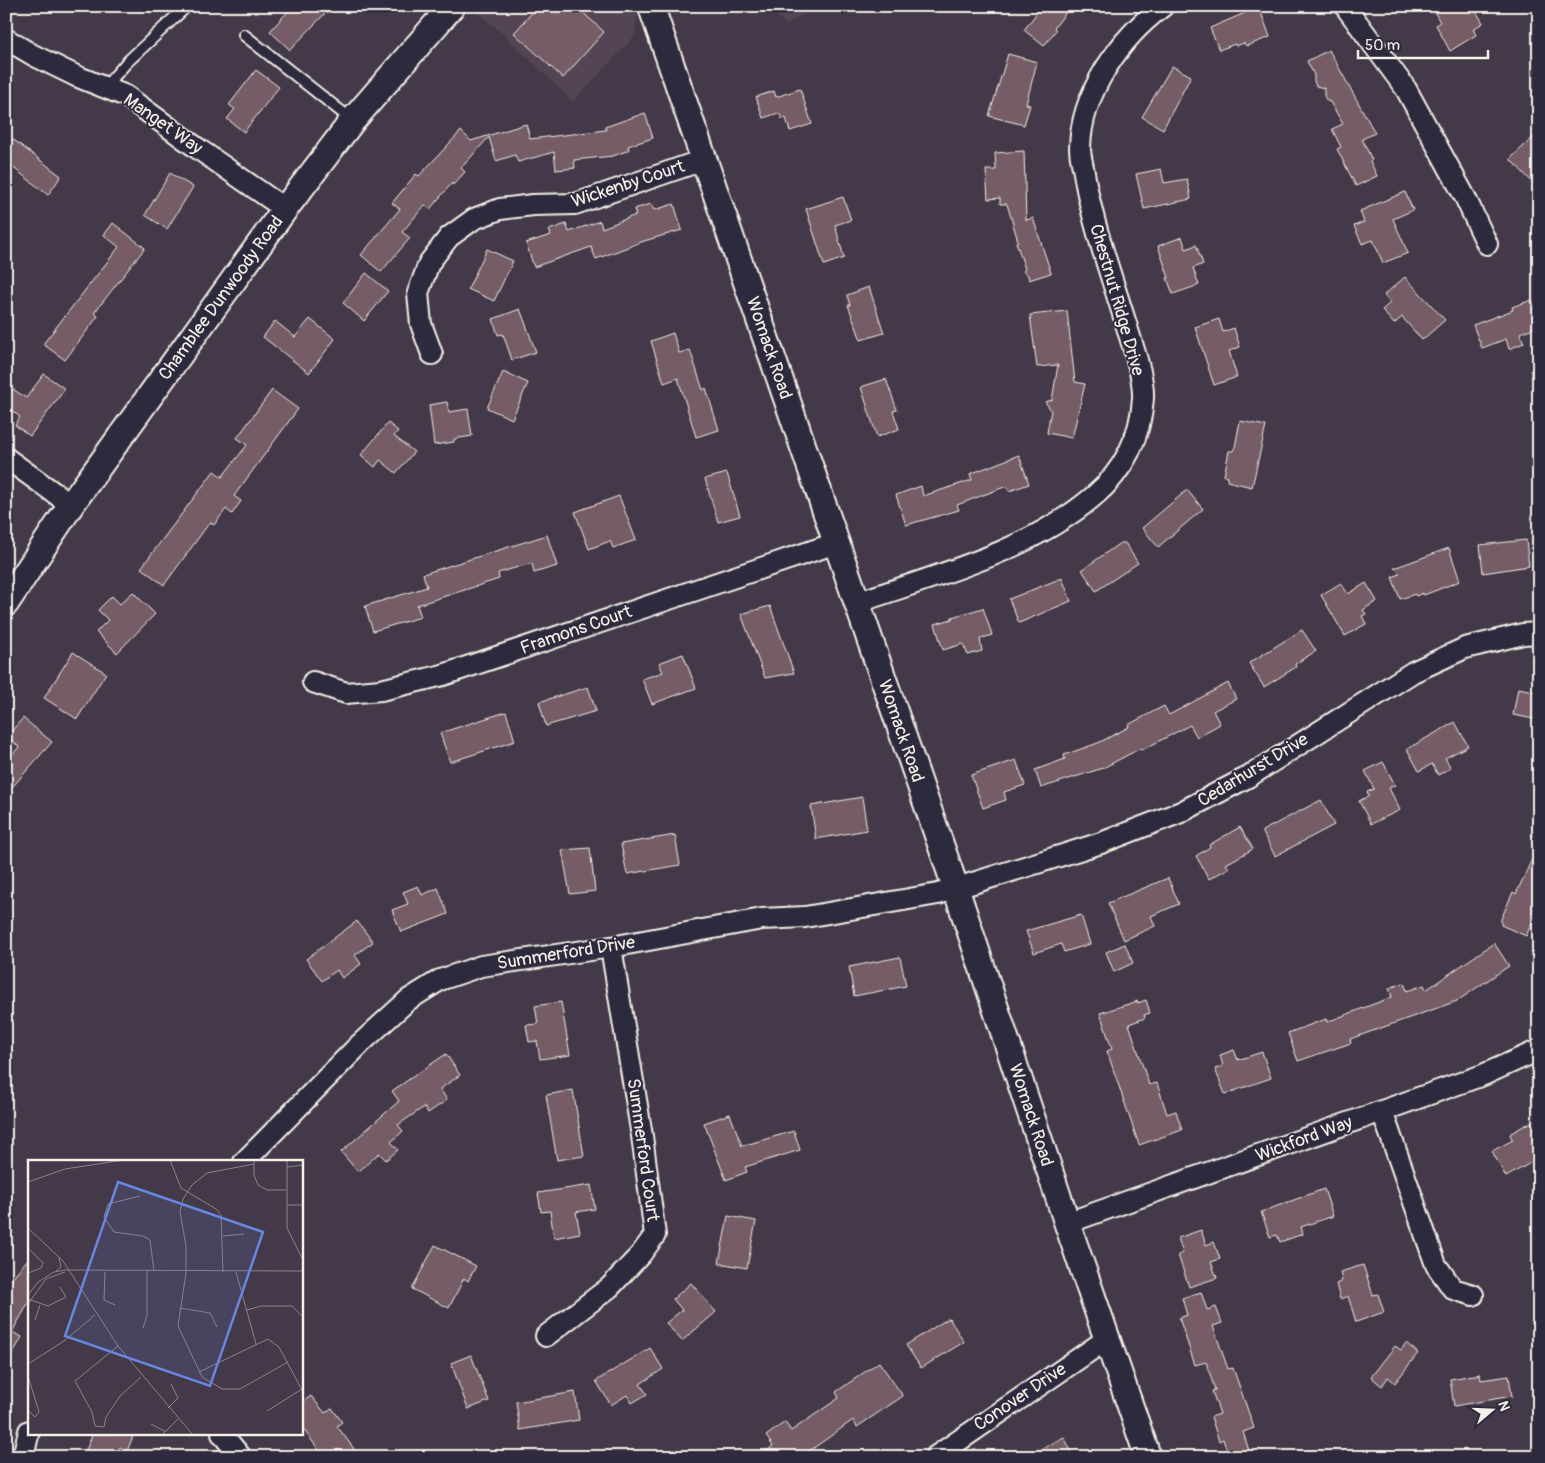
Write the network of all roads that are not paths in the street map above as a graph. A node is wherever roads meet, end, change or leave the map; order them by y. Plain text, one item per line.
1 (188, 6) edge
2 (452, 6) edge
3 (651, 6) edge
4 (1163, 6) edge
5 (1345, 6) edge
6 (244, 35) dead end
7 (6, 39) edge
8 (105, 87) junction
9 (353, 120) junction
10 (703, 160) junction
11 (284, 209) junction
12 (1487, 244) dead end
13 (432, 354) dead end
14 (6, 458) edge
15 (71, 505) junction
16 (836, 543) junction
17 (6, 603) edge
18 (856, 603) junction
19 (1539, 634) edge
20 (313, 682) dead end
21 (956, 889) junction
22 (611, 947) junction
23 (1539, 1050) edge
24 (1382, 1111) junction
25 (246, 1160) edge
26 (1067, 1223) junction
27 (1473, 1295) dead end
28 (546, 1336) dead end
29 (1107, 1339) junction
30 (28, 1435) edge
31 (224, 1436) edge
32 (22, 1457) edge
33 (241, 1457) edge
34 (935, 1457) edge
35 (1148, 1457) edge

1 - 8 lane
2 - 9 street, Chamblee Dunwoody Road
3 - 10 street, Womack Road
4 - 18 street, Chestnut Ridge Drive
5 - 12 street
6 - 9 lane
7 - 8 street, Manget Way
8 - 11 street, Manget Way
9 - 11 street, Chamblee Dunwoody Road
10 - 13 street, Wickenby Court
10 - 16 street, Womack Road
11 - 15 street, Chamblee Dunwoody Road
14 - 15 street
15 - 17 street, Chamblee Dunwoody Road
16 - 18 street, Womack Road
16 - 20 street, Framons Court
18 - 21 street, Womack Road
19 - 21 street, Cedarhurst Drive
21 - 22 street, Summerford Drive
21 - 26 street, Womack Road
22 - 25 street, Summerford Drive
22 - 28 street, Summerford Court
23 - 24 street, Wickford Way
24 - 26 street, Wickford Way
24 - 27 street
26 - 29 street, Womack Road
29 - 34 street, Conover Drive
29 - 35 street, Womack Road
30 - 32 street
31 - 33 street

